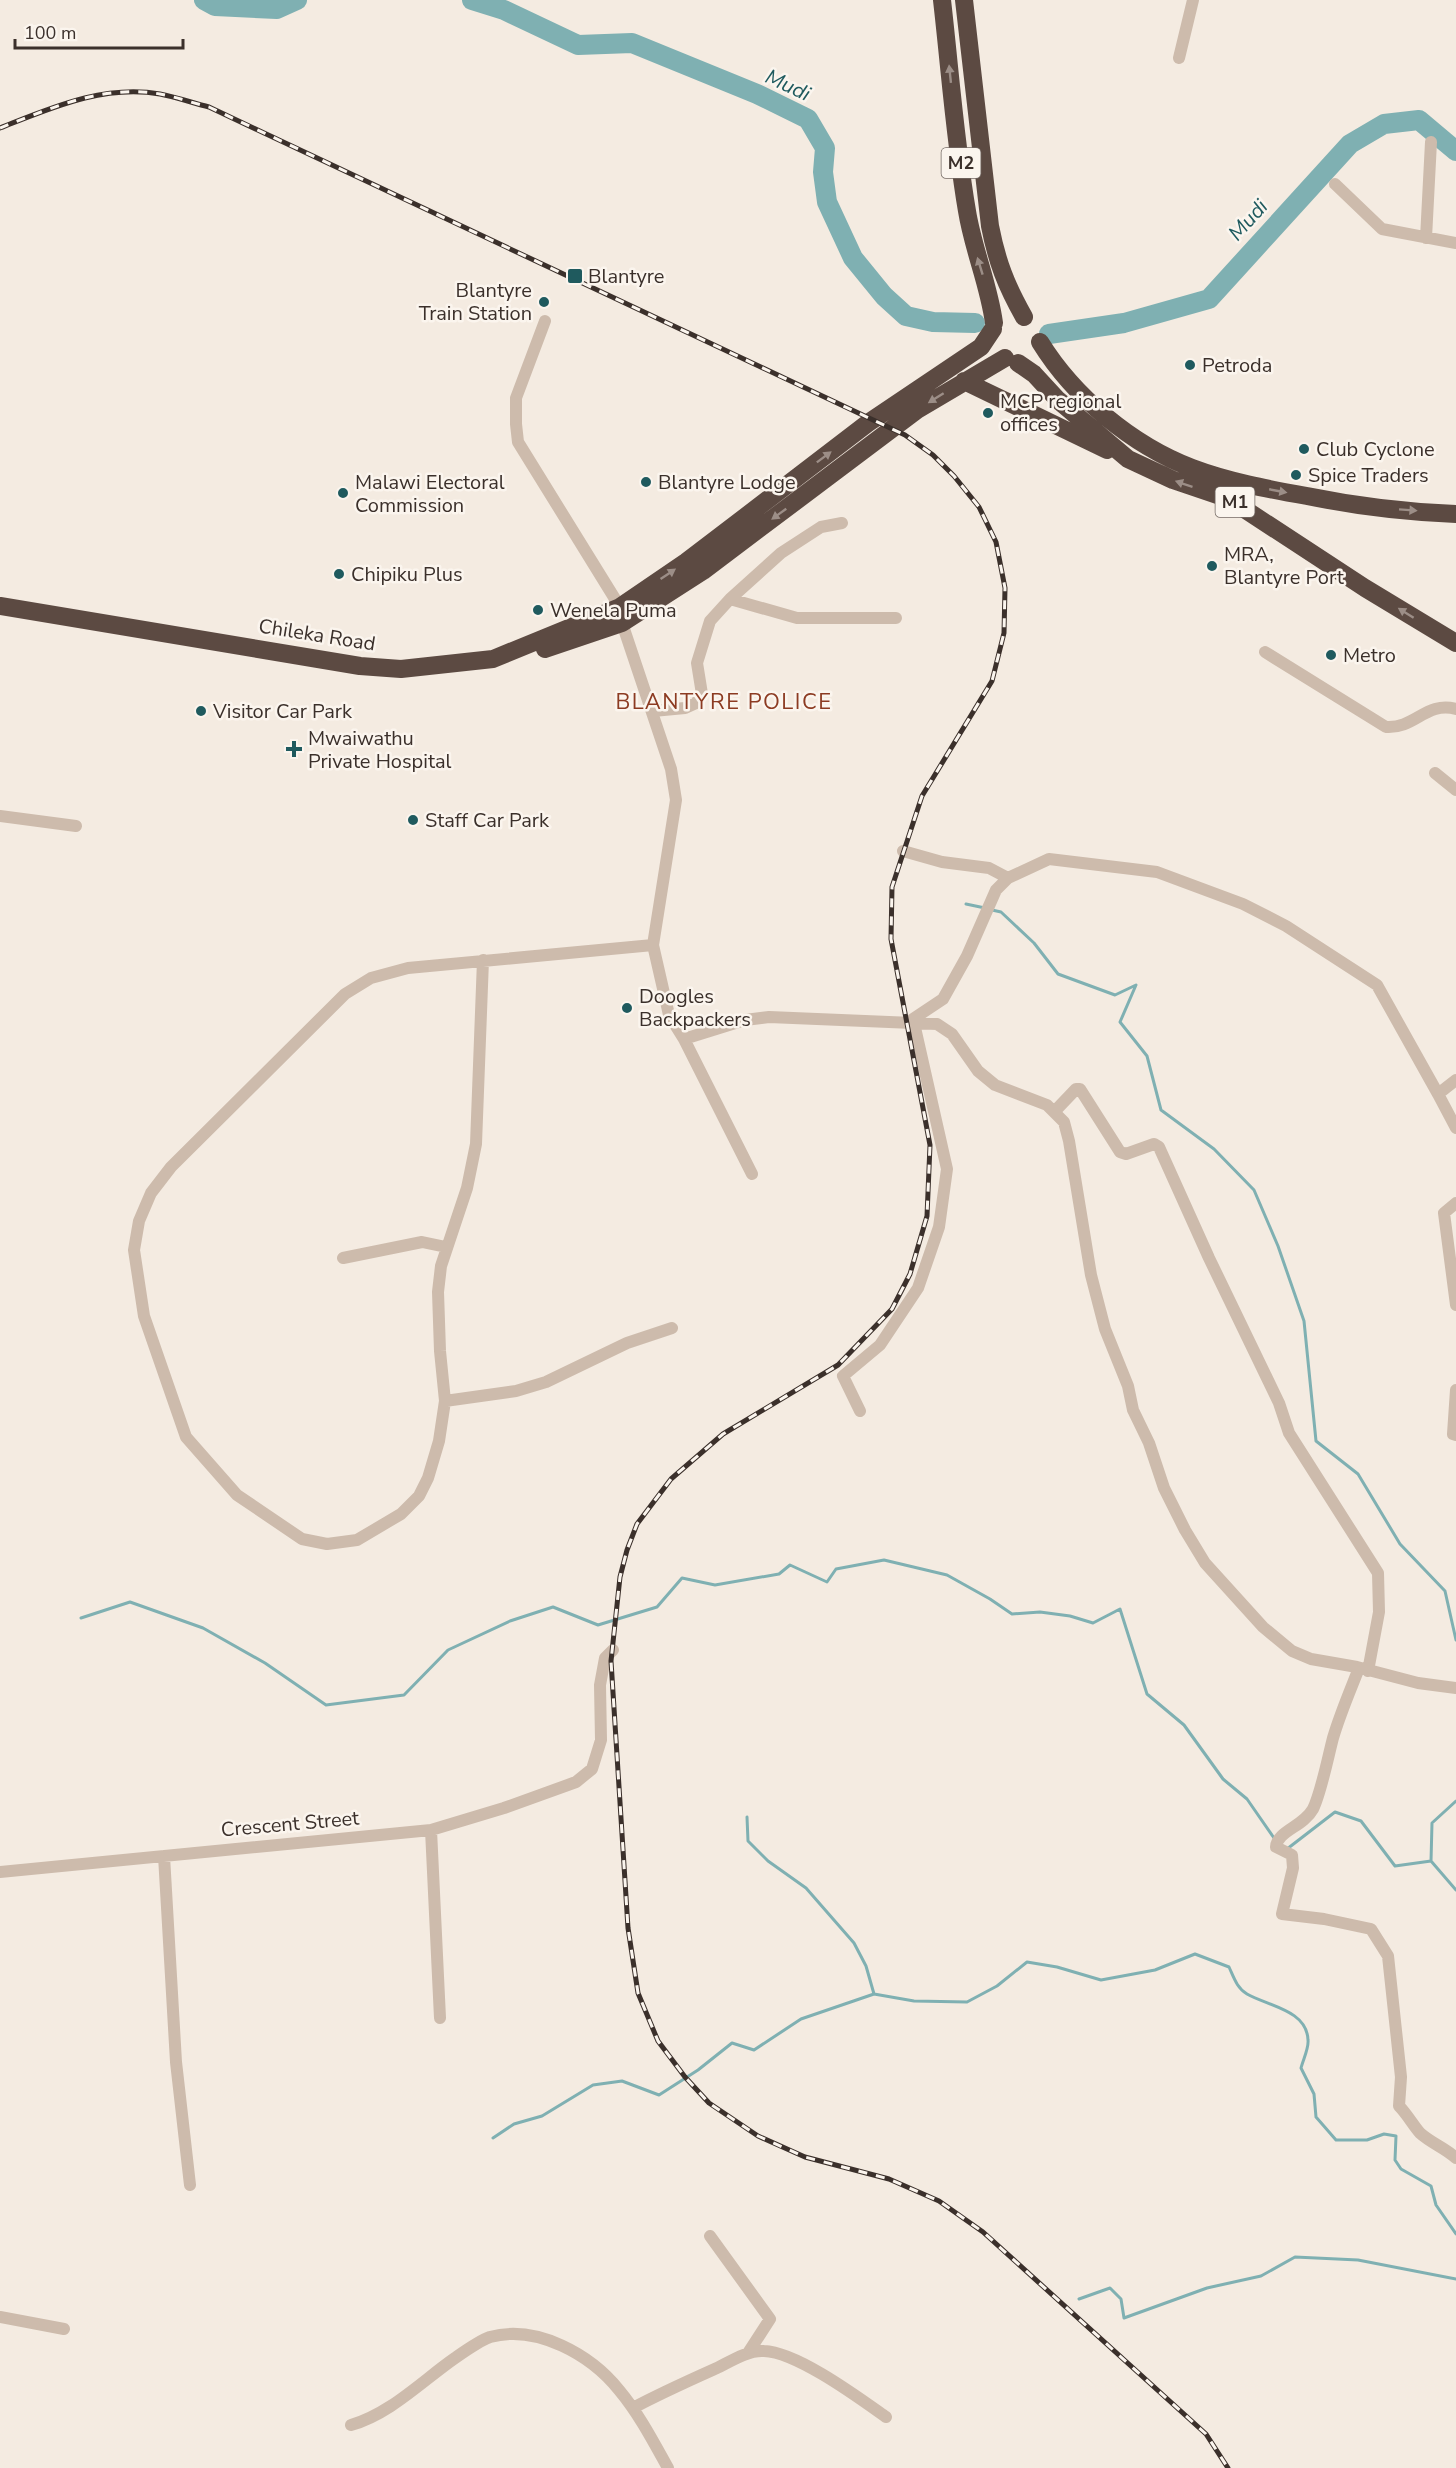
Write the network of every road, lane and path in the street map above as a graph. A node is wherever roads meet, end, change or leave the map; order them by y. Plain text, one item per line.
1 (942, 0) edge
2 (964, 0) edge
3 (1194, 0) edge
4 (1179, 58) dead end
5 (1431, 142) dead end
6 (1335, 184) dead end
7 (1426, 238) junction
8 (1456, 243) edge
9 (1024, 317) junction
10 (545, 321) dead end
11 (994, 326) junction
12 (1040, 342) junction
13 (1011, 361) junction
14 (964, 381) junction
15 (1128, 459) junction
16 (1456, 514) edge
17 (842, 523) dead end
18 (730, 599) junction
19 (0, 606) edge
20 (621, 615) junction
21 (0, 616) edge
22 (896, 618) dead end
23 (1456, 643) edge
24 (1265, 652) dead end
25 (1456, 710) edge
26 (653, 711) junction
27 (1435, 773) dead end
28 (1456, 790) edge
29 (0, 816) edge
30 (76, 826) dead end
31 (903, 851) dead end
32 (1008, 878) junction
33 (653, 945) junction
34 (483, 960) junction
35 (911, 1023) junction
36 (684, 1039) junction
37 (1456, 1080) edge
38 (1438, 1094) junction
39 (1055, 1111) junction
40 (1456, 1128) edge
41 (752, 1174) dead end
42 (1456, 1203) edge
43 (446, 1247) junction
44 (343, 1258) dead end
45 (1456, 1305) edge
46 (672, 1328) dead end
47 (1456, 1390) edge
48 (445, 1401) junction
49 (860, 1411) dead end
50 (1456, 1435) edge
51 (613, 1650) dead end
52 (1364, 1669) junction
53 (1456, 1688) edge
54 (431, 1830) junction
55 (164, 1856) junction
56 (0, 1872) edge
57 (440, 2018) dead end
58 (1456, 2158) edge
59 (190, 2185) dead end
60 (710, 2236) dead end
61 (0, 2317) edge
62 (64, 2329) dead end
63 (748, 2353) junction
64 (633, 2408) junction
65 (886, 2417) dead end
66 (351, 2425) dead end
67 (668, 2468) edge

11 -> 1 highway, M2
2 - 9 highway, M2
3 - 4 street
5 - 7 street
6 - 7 street
7 - 8 street
9 - 11 highway
9 - 12 highway
10 - 20 street
11 - 13 highway
20 -> 11 highway
12 - 13 highway
12 -> 16 highway, M1
13 - 14 highway
13 - 15 highway, M1
14 - 15 highway
14 -> 20 highway
23 -> 15 highway, M1
17 - 18 street
18 - 22 street
18 - 26 street
19 - 20 highway, Chileka Road
20 - 21 highway
20 - 26 street
24 - 25 street
26 - 33 street
27 - 28 street
29 - 30 street
31 - 32 street
32 - 35 street
32 - 38 street
33 - 34 street
33 - 36 street
34 - 43 street
34 - 48 street
35 - 36 street
35 - 39 street
35 - 49 street
36 - 41 street
37 - 38 street
38 - 40 street
39 - 52 street
39 - 52 street
42 - 45 street
43 - 44 street
43 - 48 street
46 - 48 street
47 - 50 street
51 - 54 street, Crescent Street
52 - 53 street
52 - 58 street
54 - 55 street, Crescent Street
54 - 57 street
55 - 56 street, Crescent Street
55 - 59 street
60 - 63 street
61 - 62 street
63 - 64 street
63 - 65 street
64 - 66 street
64 - 67 street

